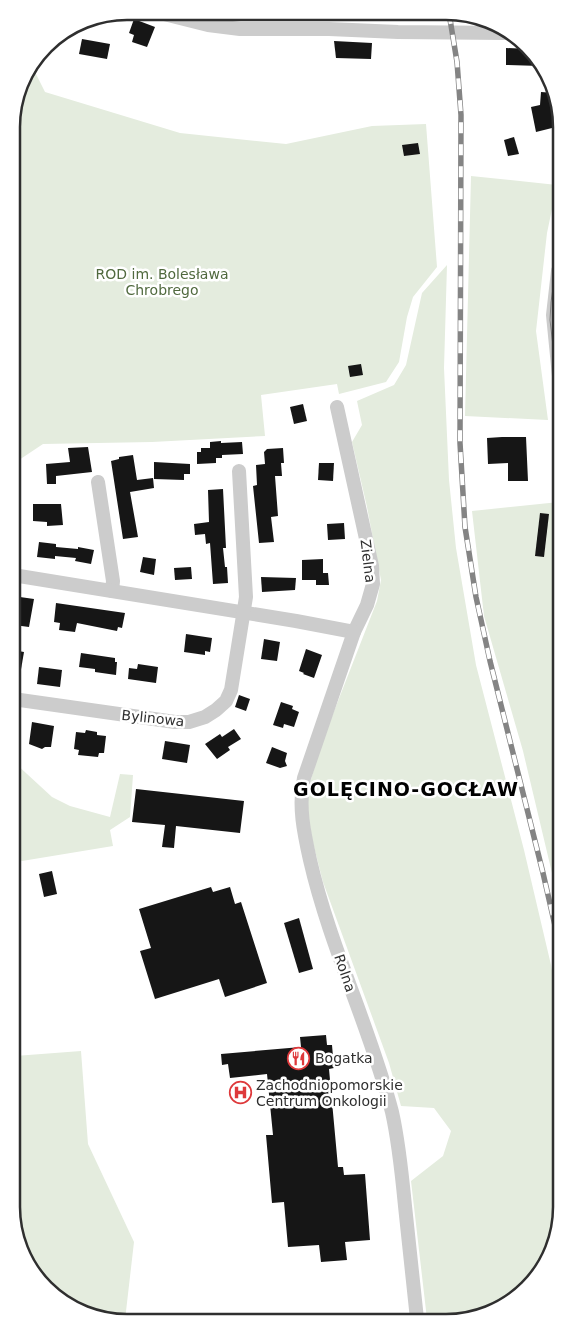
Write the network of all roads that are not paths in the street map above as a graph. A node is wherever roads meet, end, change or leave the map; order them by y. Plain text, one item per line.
1 (188, 20) edge
2 (497, 33) edge
3 (337, 407) dead end
4 (239, 471) dead end
5 (98, 482) dead end
6 (20, 576) edge
7 (112, 591) junction
8 (243, 612) junction
9 (354, 632) junction
10 (20, 700) edge
11 (416, 1314) edge

1 - 2 street
3 - 9 street, Zielna
4 - 8 street
5 - 7 street
6 - 7 street
7 - 8 street
8 - 9 street
8 - 10 street, Bylinowa
9 - 11 street, Rolna

